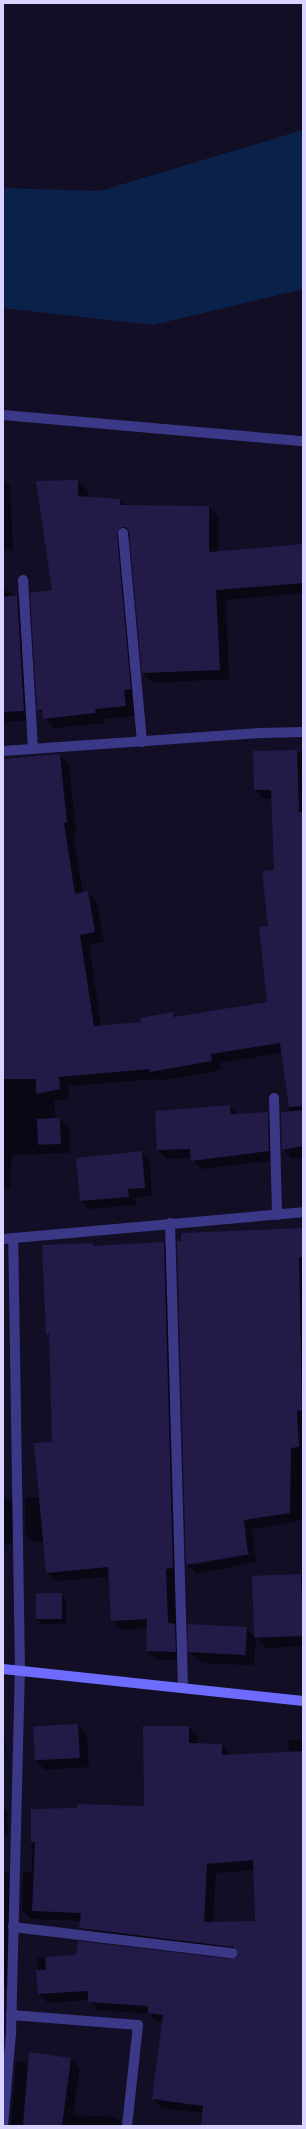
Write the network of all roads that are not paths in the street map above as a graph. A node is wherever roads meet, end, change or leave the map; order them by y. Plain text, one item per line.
1 (3, 415) edge
2 (303, 441) edge
3 (123, 532) dead end
4 (23, 580) dead end
5 (303, 732) edge
6 (142, 742) junction
7 (33, 749) junction
8 (3, 751) edge
9 (274, 1098) dead end
10 (303, 1212) edge
11 (277, 1215) junction
12 (170, 1223) junction
13 (14, 1238) junction
14 (3, 1239) edge
15 (3, 1669) edge
16 (20, 1671) junction
17 (183, 1687) junction
18 (303, 1701) edge
19 (13, 1927) junction
20 (232, 1953) dead end
21 (11, 2015) junction
22 (7, 2032) edge
23 (4, 2126) edge
24 (127, 2126) edge

1 - 2 street
3 - 6 street
4 - 7 street
5 - 6 street
6 - 7 street
7 - 8 street
9 - 11 street
10 - 11 street
11 - 12 street
12 - 13 street
12 - 17 street
13 - 14 street
13 - 16 street
15 - 16 street
16 - 17 street
16 - 19 street
17 - 18 street
19 - 20 street
19 - 21 street
21 - 22 street
21 - 24 street
22 - 23 street

